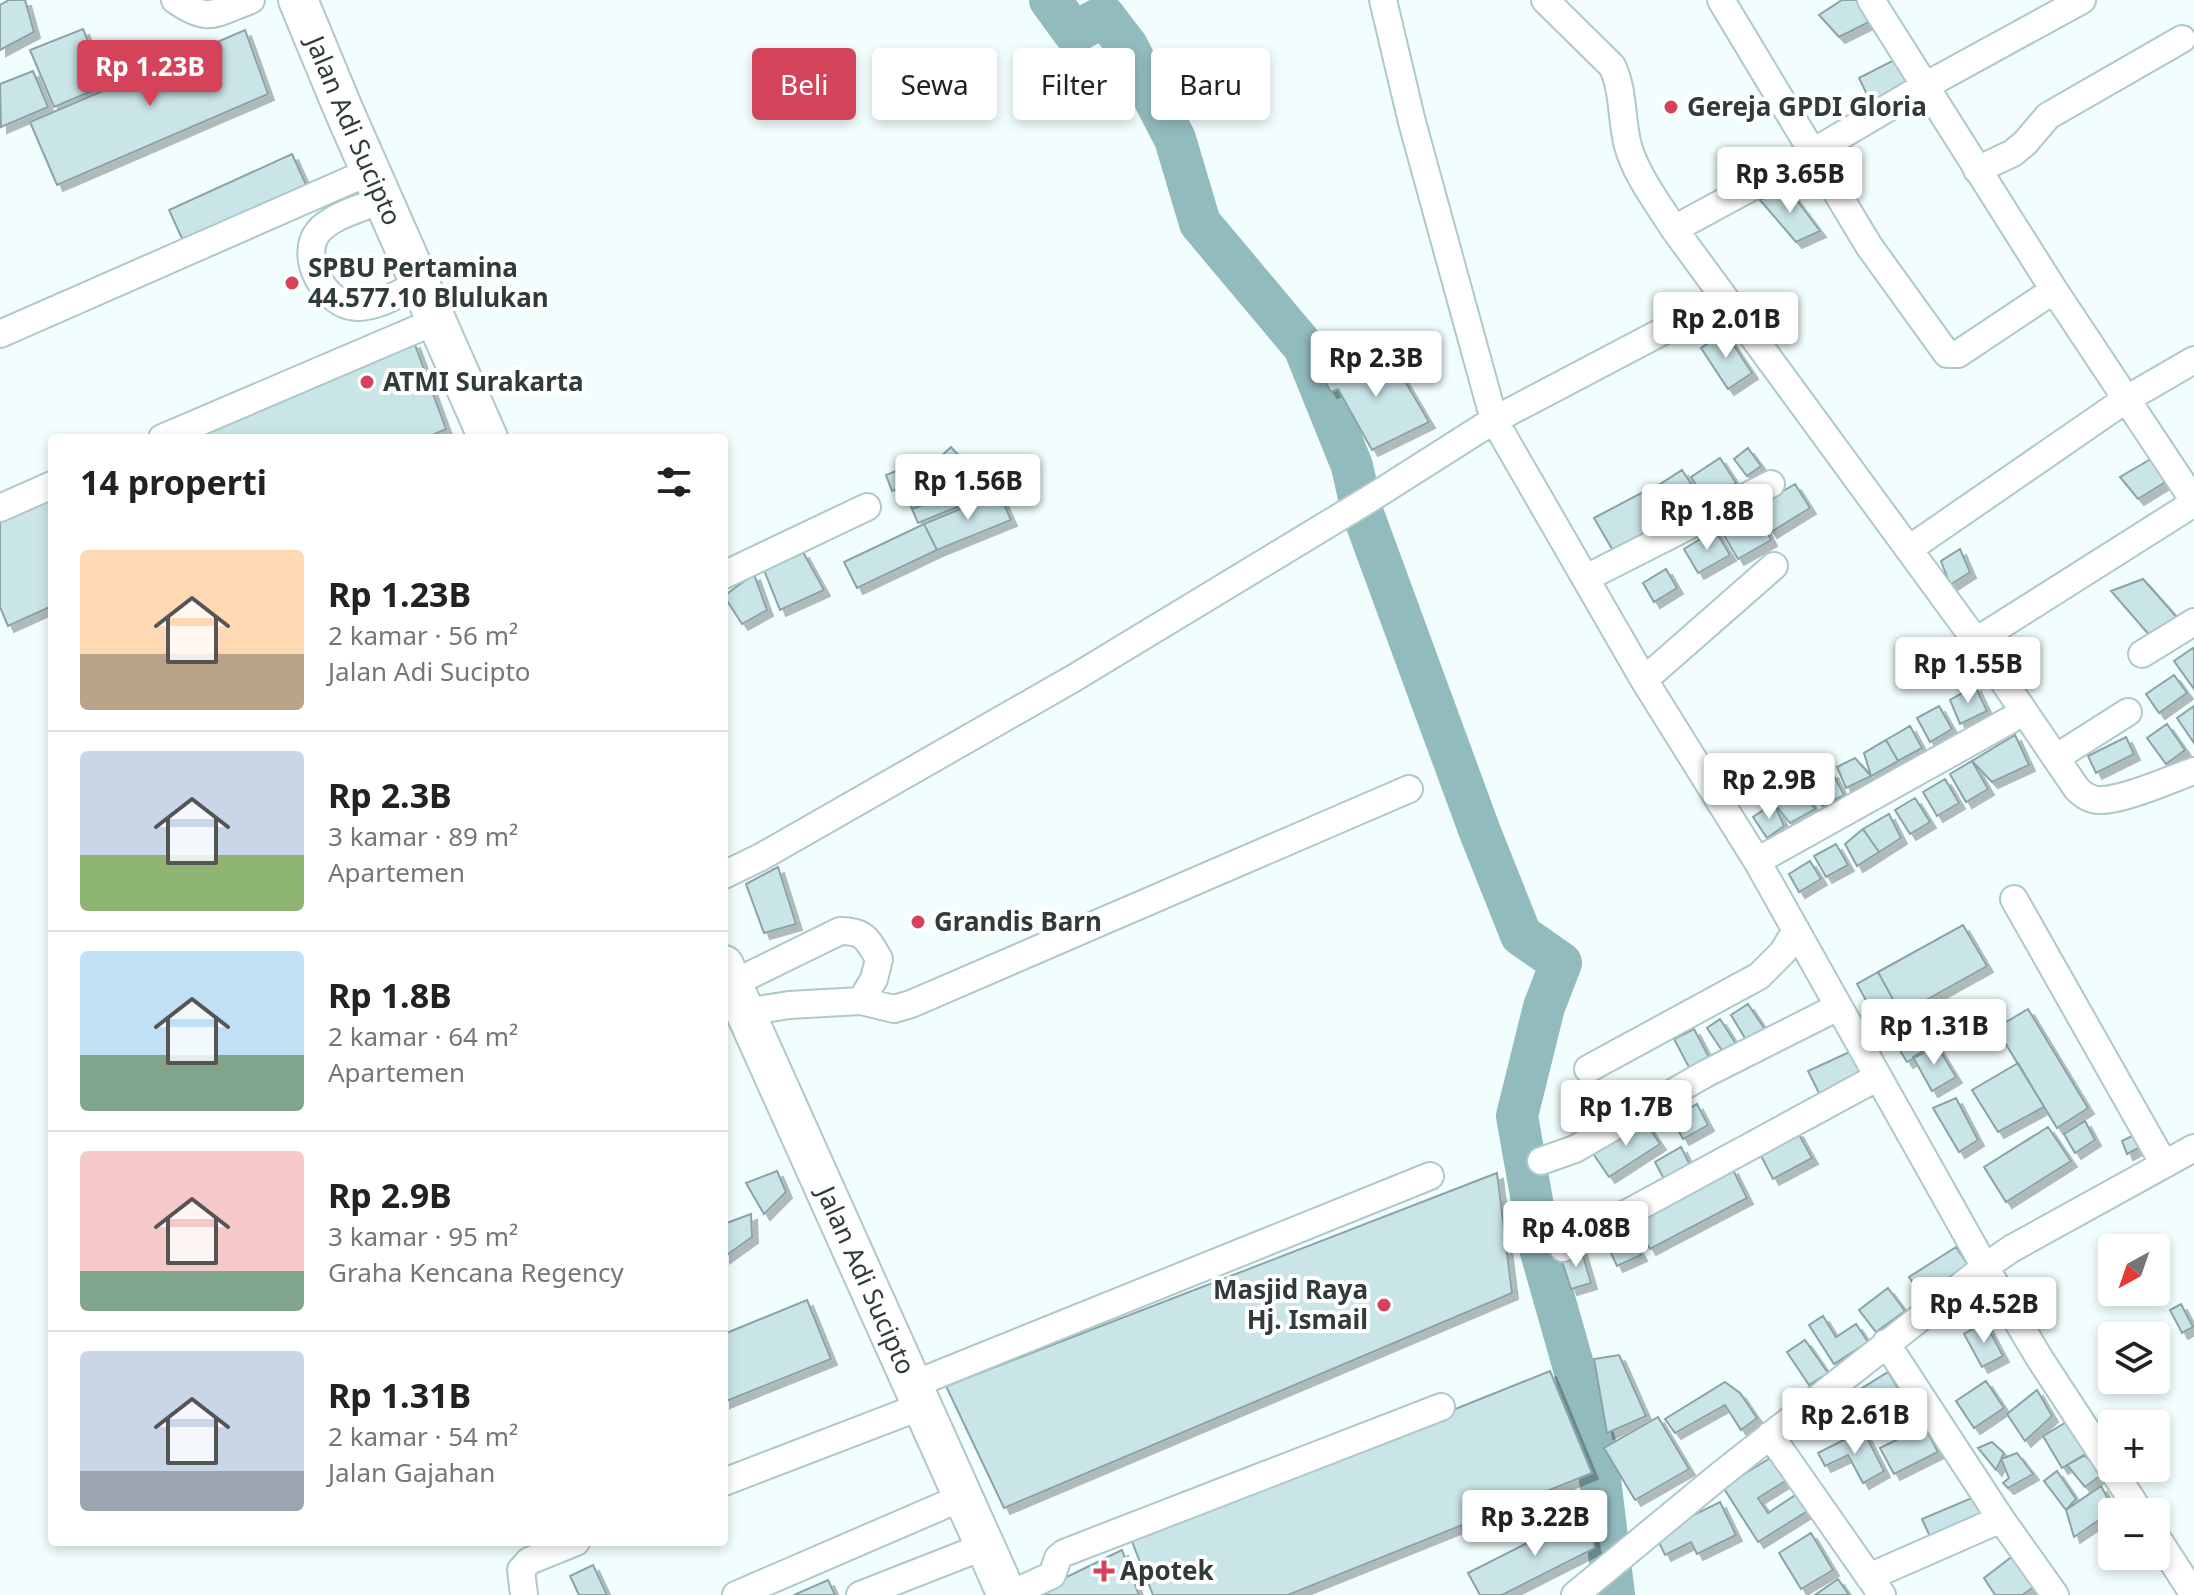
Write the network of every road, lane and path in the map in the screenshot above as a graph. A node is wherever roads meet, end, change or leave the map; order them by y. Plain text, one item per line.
1 (175, 0) edge
2 (251, 0) edge
3 (298, 0) edge
4 (1383, 0) edge
5 (1545, 0) edge
6 (1721, 0) edge
7 (1871, 0) edge
8 (2082, 0) edge
9 (2182, 39) dead end
10 (1925, 86) junction
11 (1812, 151) junction
12 (1977, 170) junction
13 (377, 185) junction
14 (1674, 229) junction
15 (420, 283) junction
16 (2054, 290) junction
17 (1724, 299) junction
18 (436, 321) junction
19 (0, 334) edge
20 (2194, 360) edge
21 (2125, 400) junction
22 (1494, 420) junction
23 (171, 434) edge
24 (486, 434) edge
25 (1771, 484) dead end
26 (48, 487) edge
27 (2194, 502) edge
28 (867, 507) dead end
29 (0, 508) edge
30 (1909, 549) junction
31 (1774, 566) dead end
32 (728, 573) edge
33 (1586, 578) junction
34 (2194, 622) edge
35 (1976, 641) junction
36 (2142, 654) dead end
37 (1644, 680) junction
38 (2128, 712) dead end
39 (2010, 720) dead end
40 (2057, 757) junction
41 (2194, 771) edge
42 (1409, 789) dead end
43 (1757, 861) junction
44 (728, 873) edge
45 (2014, 899) dead end
46 (1796, 930) junction
47 (734, 987) edge
48 (861, 1001) junction
49 (1838, 1007) junction
50 (1588, 1069) dead end
51 (1878, 1077) junction
52 (2194, 1148) edge
53 (1541, 1161) dead end
54 (2164, 1164) junction
55 (1430, 1176) dead end
56 (1563, 1248) dead end
57 (1985, 1267) junction
58 (1886, 1343) junction
59 (917, 1396) junction
60 (1441, 1407) dead end
61 (1770, 1435) junction
62 (728, 1480) edge
63 (963, 1497) junction
64 (2131, 1498) edge
65 (2001, 1519) junction
66 (566, 1546) edge
67 (985, 1546) junction
68 (2170, 1558) edge
69 (1875, 1586) edge
70 (1585, 1587) edge
71 (524, 1595) edge
72 (736, 1595) edge
73 (860, 1595) edge
74 (1008, 1595) edge
75 (2055, 1595) edge
76 (2194, 1595) edge

1 - 2 street
3 - 13 highway, Jalan Adi Sucipto
4 - 22 street
5 - 14 street
6 - 11 street
7 - 10 street
8 - 10 street
9 - 12 street
10 - 11 street
10 - 12 street
11 - 14 street
11 - 16 street
12 - 16 street
13 - 15 highway, Jalan Adi Sucipto
13 - 15 street
13 - 19 street
14 - 17 street
15 - 18 highway, Jalan Adi Sucipto
16 - 21 street
17 - 22 street
17 - 30 street
18 - 23 street
18 - 24 highway, Jalan Adi Sucipto
20 - 21 street
21 - 27 street
21 - 30 street
22 - 33 street
22 - 44 street
25 - 33 street
26 - 29 street
27 - 35 street
28 - 32 street
30 - 35 street
31 - 37 street
33 - 37 street
34 - 36 street
35 - 40 street
37 - 43 street
38 - 40 street
39 - 43 street
40 - 41 street
42 - 48 street
43 - 46 street
45 - 54 street
46 - 49 street
46 - 50 street
47 - 48 street
47 - 48 street
47 - 59 highway, Jalan Adi Sucipto
49 - 51 street
49 - 53 street
51 - 56 street
51 - 57 street
52 - 54 street
54 - 57 street
55 - 59 street
57 - 58 street
57 - 64 street
58 - 61 street
58 - 65 street
59 - 62 street
59 - 63 highway, Jalan Adi Sucipto
60 - 74 street
61 - 69 street
61 - 70 street
63 - 67 highway, Jalan Adi Sucipto
63 - 72 street
65 - 69 street
65 - 75 street
66 - 71 street
67 - 73 street
67 - 74 highway, Jalan Adi Sucipto
68 - 76 street

